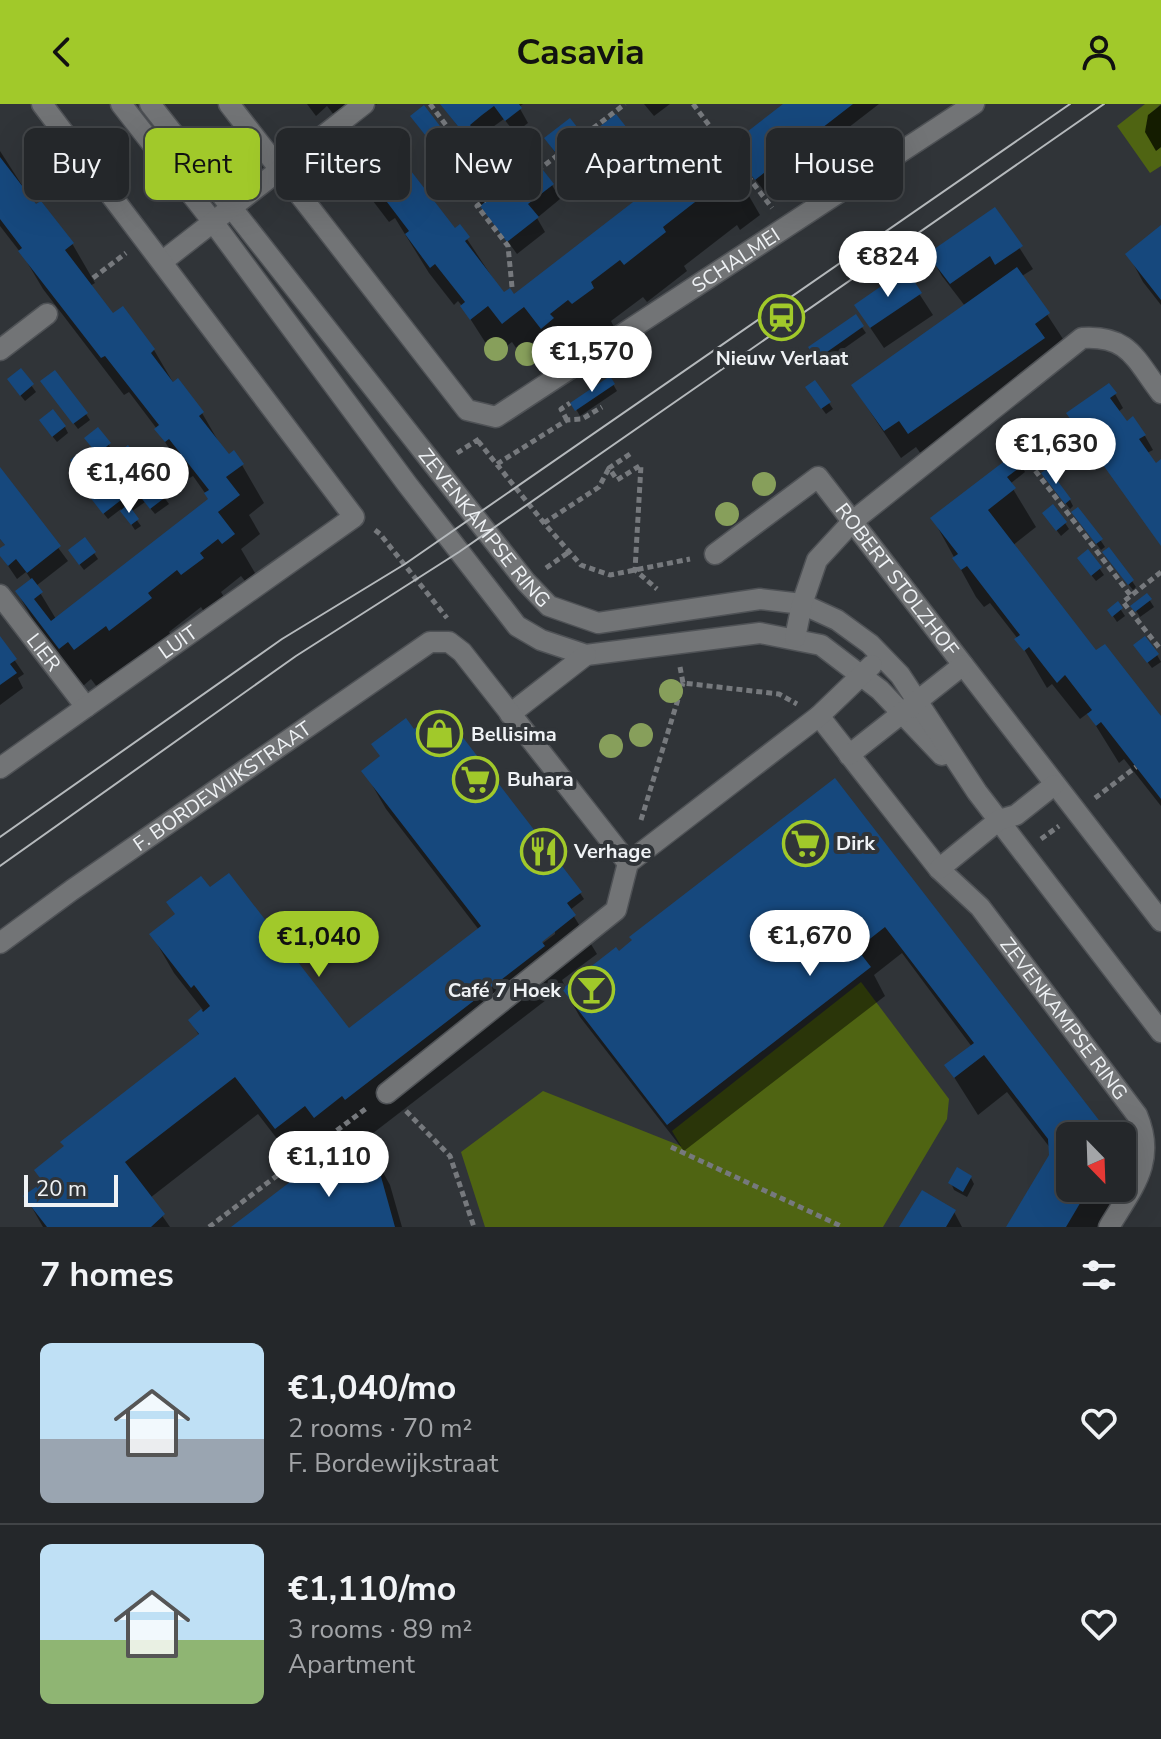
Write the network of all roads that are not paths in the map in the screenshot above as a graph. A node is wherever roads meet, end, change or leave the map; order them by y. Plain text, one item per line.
1 (42, 104) edge
2 (121, 104) edge
3 (150, 104) edge
4 (229, 104) edge
5 (364, 104) edge
6 (974, 104) edge
7 (333, 128) edge
8 (276, 164) edge
9 (276, 172) edge
10 (304, 200) edge
11 (232, 208) junction
12 (213, 222) junction
13 (163, 261) junction
14 (47, 314) dead end
15 (0, 350) edge
16 (1161, 393) edge
17 (853, 521) junction
18 (715, 554) road end
19 (0, 595) edge
20 (802, 604) junction
21 (795, 638) junction
22 (586, 655) junction
23 (883, 657) junction
24 (963, 665) junction
25 (862, 674) junction
26 (86, 707) junction
27 (909, 707) junction
28 (510, 714) junction
29 (819, 716) junction
30 (849, 755) junction
31 (0, 768) edge
32 (1054, 785) junction
33 (999, 820) junction
34 (628, 863) junction
35 (939, 869) junction
36 (1161, 921) edge
37 (0, 943) edge
38 (1161, 1032) edge
39 (387, 1093) road end
40 (1109, 1227) edge

1 - 13 street
2 - 12 street, ZEVENKAMPSE RING
3 - 11 street, ZEVENKAMPSE RING
4 - 8 street
5 - 7 street
6 - 10 street, SCHALMEI
9 - 11 street
11 - 12 street
11 - 20 street, ZEVENKAMPSE RING
12 - 13 street
12 - 22 street, ZEVENKAMPSE RING
13 - 26 street, LUIT
14 - 15 street
16 - 17 street
17 - 18 street, ROBERT STOLZHOF
17 - 20 street
17 - 24 street, ROBERT STOLZHOF
19 - 26 street, LIER
20 - 21 street
20 - 23 street, ZEVENKAMPSE RING
21 - 22 street, ZEVENKAMPSE RING
21 - 25 street, ZEVENKAMPSE RING
22 - 28 street
23 - 25 street
23 - 27 street, ZEVENKAMPSE RING
24 - 27 street
24 - 32 street, ROBERT STOLZHOF
25 - 27 street, ZEVENKAMPSE RING
25 - 29 street
26 - 31 street, LUIT
27 - 30 street
27 - 33 street, ZEVENKAMPSE RING
28 - 34 street
28 - 37 street, F. BORDEWIJKSTRAAT
29 - 30 street, ZEVENKAMPSE RING
29 - 34 street
30 - 35 street, ZEVENKAMPSE RING
32 - 33 street
32 - 36 street, ROBERT STOLZHOF
33 - 35 street
33 - 38 street, ZEVENKAMPSE RING
34 - 39 street
35 - 40 street, ZEVENKAMPSE RING

